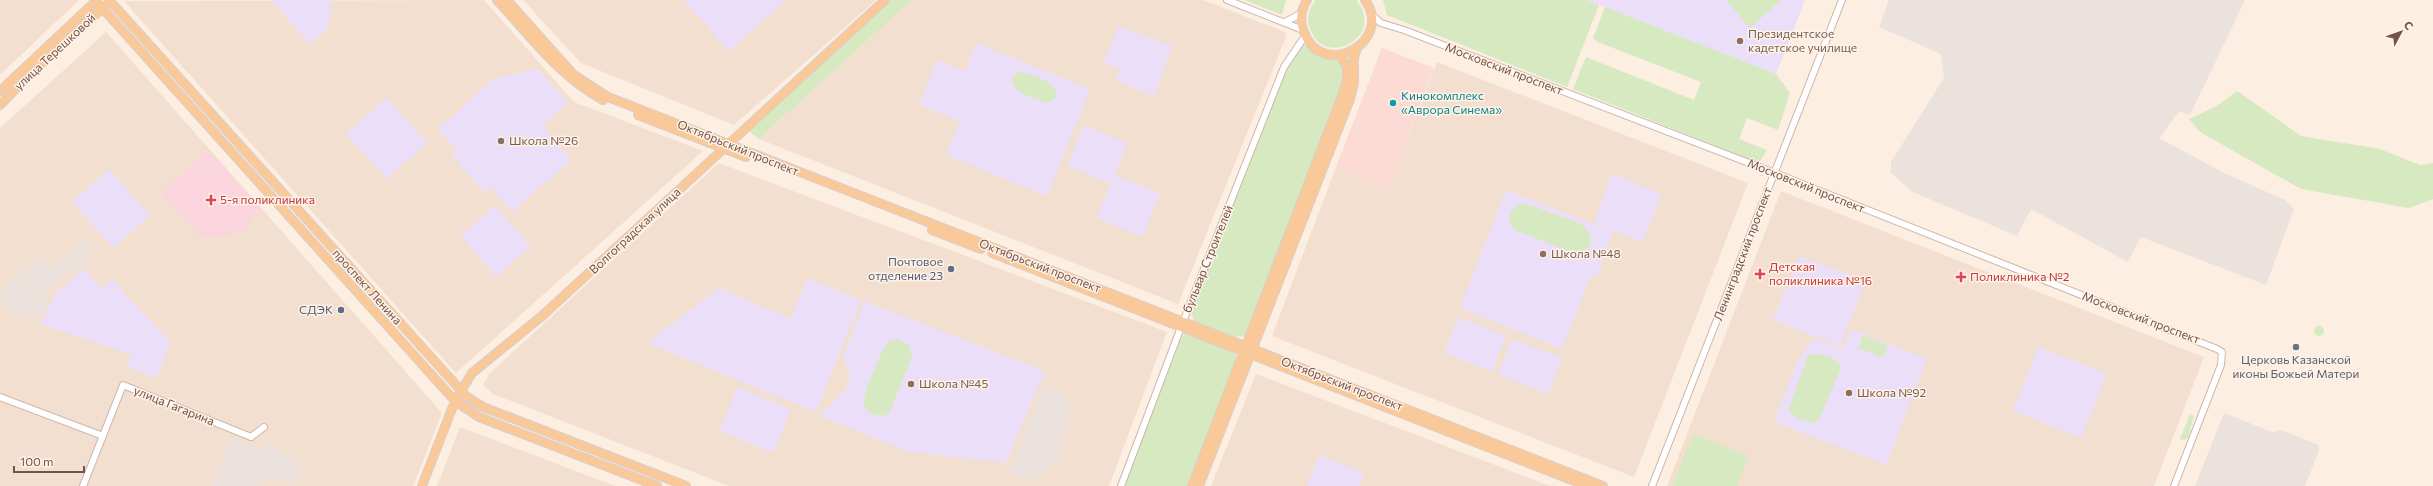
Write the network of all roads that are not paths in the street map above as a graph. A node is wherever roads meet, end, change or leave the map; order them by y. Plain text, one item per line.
1 (96, 0) edge
2 (497, 0) edge
3 (507, 0) edge
4 (885, 0) edge
5 (1227, 0) edge
6 (1307, 0) edge
7 (1365, 0) edge
8 (1842, 0) edge
9 (110, 1) edge
10 (102, 8) junction
11 (1302, 13) junction
12 (1372, 15) junction
13 (1285, 22) junction
14 (1388, 26) junction
15 (1304, 33) junction
16 (1369, 33) junction
17 (1357, 48) junction
18 (1339, 55) junction
19 (0, 91) edge
20 (0, 105) edge
21 (214, 133) junction
22 (235, 141) junction
23 (725, 146) junction
24 (1775, 173) junction
25 (1182, 325) junction
26 (1249, 351) junction
27 (460, 391) junction
28 (0, 397) edge
29 (455, 401) junction
30 (1405, 412) junction
31 (264, 427) dead end
32 (103, 436) junction
33 (83, 486) edge
34 (422, 486) edge
35 (657, 486) edge
36 (686, 486) edge
37 (1121, 486) edge
38 (1192, 486) edge
39 (1199, 486) edge
40 (1587, 486) edge
41 (1603, 486) edge
42 (1652, 486) edge
43 (2174, 486) edge

1 - 10 main road, проспект Ленина
1 - 19 main road, улица Терешковой
2 - 23 main road, Октябрьский проспект
3 - 23 main road, Октябрьский проспект
4 - 23 main road, Волгоградская улица
5 - 13 street
6 - 11 main road
7 - 12 main road
8 - 24 street, Ленинградский проспект
9 - 10 main road, улица Терешковой
9 - 22 main road, проспект Ленина
10 - 20 main road, улица Терешковой
10 - 21 main road, проспект Ленина
11 - 13 street
11 - 15 main road
12 - 14 street, Московский проспект
12 - 16 main road
13 - 15 street
14 - 16 street
14 - 24 street, Московский проспект
15 - 18 main road
15 - 25 street, бульвар Строителей
16 - 17 main road
17 - 18 main road
17 - 26 main road
18 - 26 main road
21 - 22 main road
21 - 29 main road, проспект Ленина
22 - 27 main road, проспект Ленина
23 - 25 main road, Октябрьский проспект
23 - 27 main road, Волгоградская улица
24 - 42 street, Ленинградский проспект
24 - 43 street, Московский проспект
25 - 26 main road, Октябрьский проспект
25 - 37 street, бульвар Строителей
26 - 30 main road, Октябрьский проспект
26 - 38 main road
26 - 39 main road
27 - 29 main road, Волгоградская улица
27 - 36 main road, проспект Ленина
28 - 32 street
29 - 34 main road, Волгоградская улица
29 - 35 main road, проспект Ленина
30 - 40 main road, Октябрьский проспект
30 - 41 main road, Октябрьский проспект
31 - 32 street, улица Гагарина
32 - 33 street

